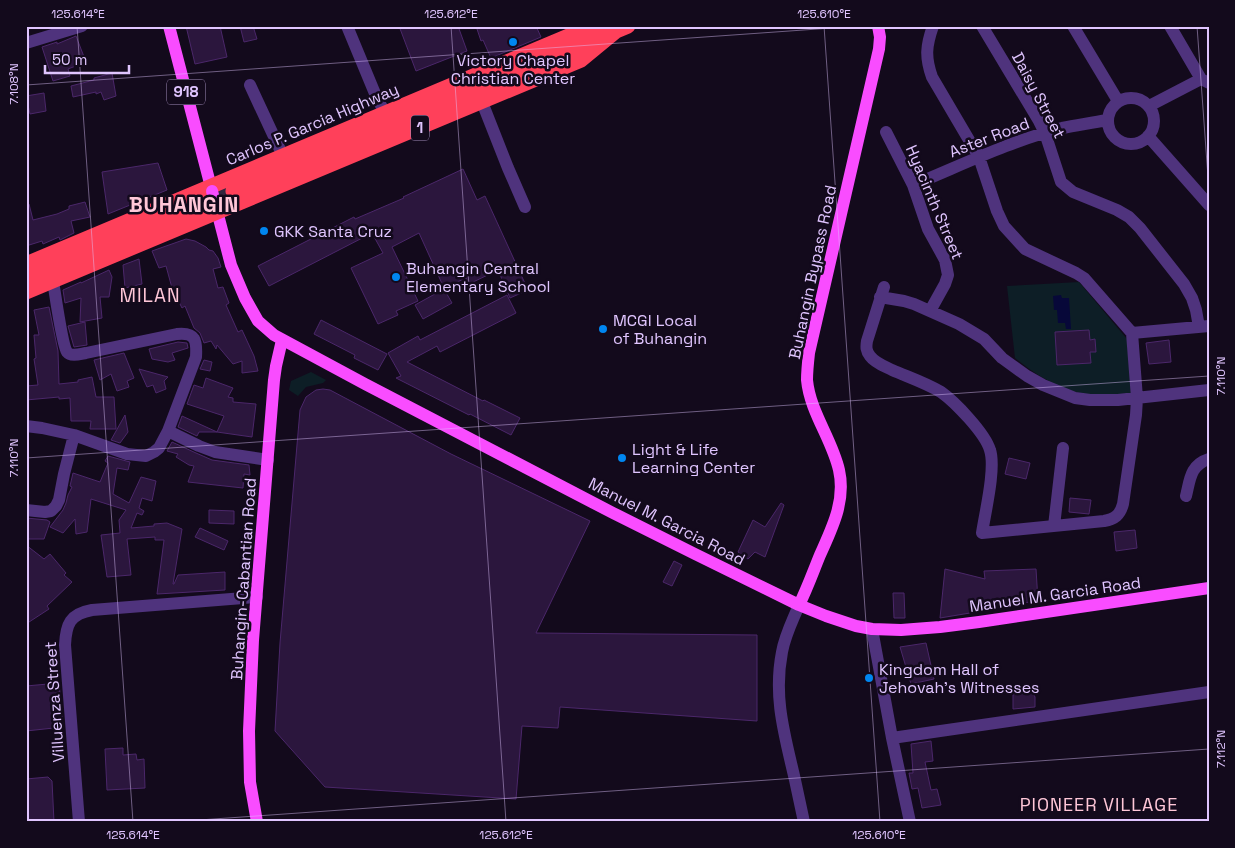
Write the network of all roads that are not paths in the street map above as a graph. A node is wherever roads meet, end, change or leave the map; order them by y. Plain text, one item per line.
1 (82, 26) edge
2 (169, 26) edge
3 (347, 26) edge
4 (878, 26) edge
5 (934, 26) edge
6 (982, 26) edge
7 (1073, 26) edge
8 (1170, 26) edge
9 (622, 29) edge
10 (26, 43) edge
11 (1205, 81) edge
12 (250, 85) dead end
13 (1118, 101) junction
14 (482, 102) junction
15 (1149, 106) junction
16 (384, 113) junction
17 (1107, 120) junction
18 (886, 132) dead end
19 (1045, 133) junction
20 (1148, 136) junction
21 (283, 156) junction
22 (979, 157) junction
23 (913, 185) junction
24 (211, 188) junction
25 (233, 191) tunnel mouth
26 (1209, 206) edge
27 (525, 207) dead end
28 (194, 208) tunnel mouth
29 (217, 210) junction
30 (26, 264) edge
31 (26, 278) edge
32 (53, 281) junction
33 (26, 292) edge
34 (930, 311) junction
35 (1204, 326) edge
36 (1132, 333) junction
37 (282, 340) junction
38 (1209, 390) edge
39 (1137, 398) junction
40 (26, 426) edge
41 (168, 431) junction
42 (74, 435) junction
43 (1063, 448) dead end
44 (1209, 459) edge
45 (268, 460) junction
46 (1186, 496) dead end
47 (26, 510) edge
48 (1054, 526) junction
49 (1209, 588) edge
50 (257, 597) junction
51 (800, 605) junction
52 (872, 629) junction
53 (1209, 692) edge
54 (892, 738) junction
55 (79, 822) edge
56 (257, 822) edge
57 (804, 822) edge
58 (910, 822) edge

1 - 10 street
2 - 24 main road, 918
3 - 16 street
4 - 51 main road, Buhangin Bypass Road
5 - 22 street
6 - 19 street, Daisy Street
7 - 13 street
8 - 11 street
9 - 14 highway, 1
9 - 16 highway, Carlos P. Garcia Highway / 1
9 - 25 highway, Carlos P. Garcia Highway / 1
11 - 15 street
12 - 21 street
13 - 15 street
13 - 17 street
14 - 27 street
14 - 29 highway, 1
15 - 20 street
16 - 21 highway, Carlos P. Garcia Highway / 1
17 - 19 street, Aster Road
17 - 20 street
18 - 23 street, Hyacinth Street
19 - 22 street, Aster Road
19 - 35 street, Daisy Street
20 - 26 street
21 - 24 highway, Carlos P. Garcia Highway / 1
22 - 23 street, Aster Road
22 - 36 street
23 - 34 street, Hyacinth Street
24 - 29 main road, 918, bridge
24 - 30 highway, Carlos P. Garcia Highway / 1
28 - 31 highway
29 - 32 highway, 1
29 - 37 main road, Manuel M. Garcia Road
32 - 33 highway, 1
32 - 41 street
34 - 39 street
34 - 48 street
35 - 36 street
36 - 39 street
37 - 45 main road, Buhangin-Cabantian Road
37 - 51 main road, Manuel M. Garcia Road
38 - 39 street
39 - 48 street
40 - 42 street
41 - 42 street
41 - 45 street
42 - 47 street
43 - 48 street
44 - 46 street
45 - 50 main road, Buhangin-Cabantian Road
49 - 52 main road, Manuel M. Garcia Road
50 - 55 street, Villuenza Street
50 - 56 main road, Buhangin-Cabantian Road
51 - 52 main road, Manuel M. Garcia Road
51 - 57 street
52 - 54 street
53 - 54 street
54 - 58 street

